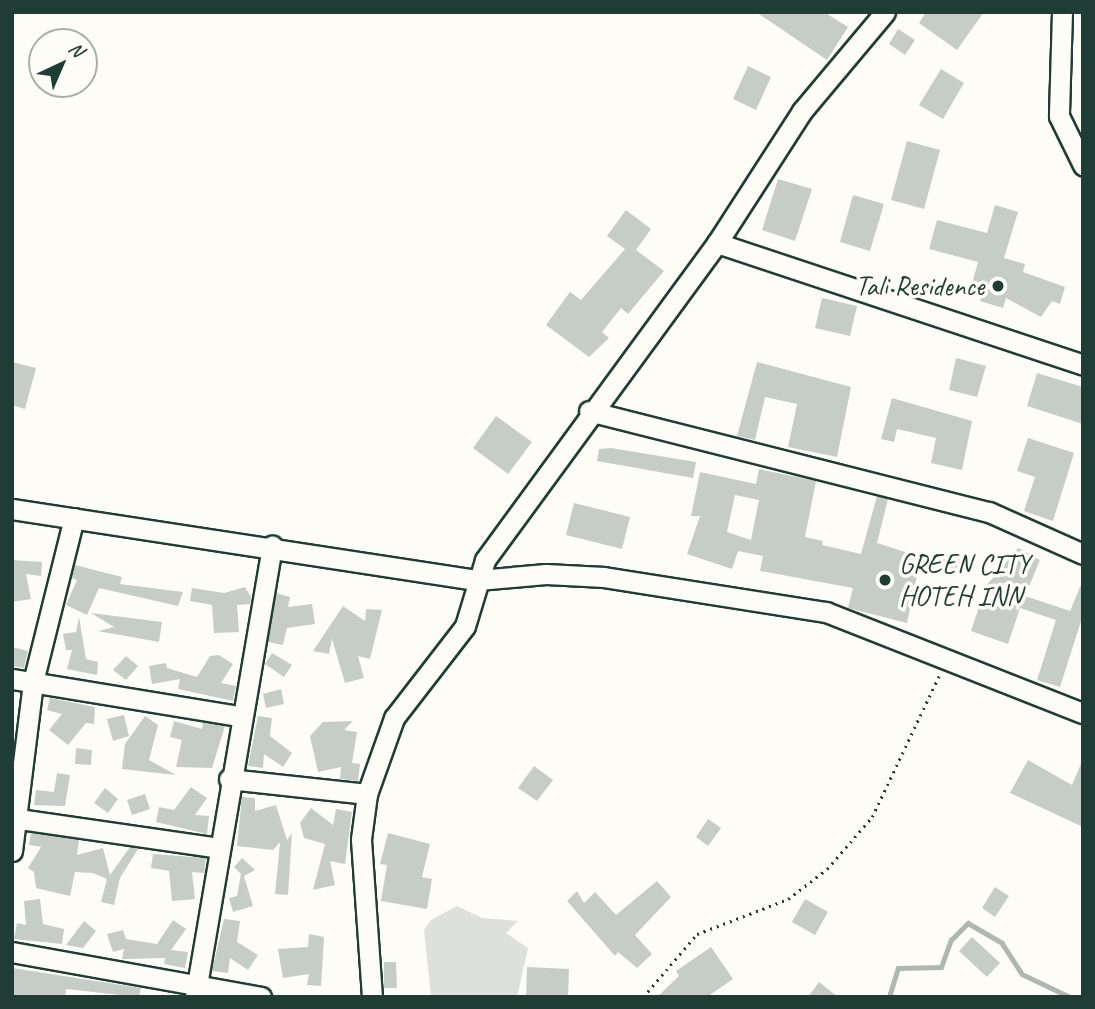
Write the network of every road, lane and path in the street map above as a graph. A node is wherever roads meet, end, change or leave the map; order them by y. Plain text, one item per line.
1 (885, 12) edge
2 (1062, 12) edge
3 (1083, 164) edge
4 (718, 243) junction
5 (1083, 366) edge
6 (589, 411) junction
7 (12, 509) edge
8 (74, 518) junction
9 (272, 546) junction
10 (1083, 554) edge
11 (478, 580) junction
12 (948, 661) junction
13 (12, 679) edge
14 (33, 682) junction
15 (1083, 713) edge
16 (239, 716) junction
17 (229, 779) junction
18 (367, 794) junction
19 (15, 818) edge
20 (219, 848) junction
21 (12, 851) edge
22 (12, 952) edge
23 (196, 990) edge
24 (261, 997) edge
25 (372, 997) edge
26 (643, 997) edge

1 - 4 street
2 - 3 street
4 - 5 street
4 - 6 street
6 - 10 street
6 - 11 street
7 - 8 street
8 - 9 street
8 - 14 street
9 - 11 street
9 - 16 street
11 - 12 street
11 - 18 street
12 - 15 street
12 - 26 path
13 - 14 street
14 - 16 street
14 - 19 street
16 - 17 street
17 - 18 street
17 - 20 street
18 - 25 street
19 - 20 street
19 - 21 street
20 - 23 street
22 - 23 street
23 - 24 street

